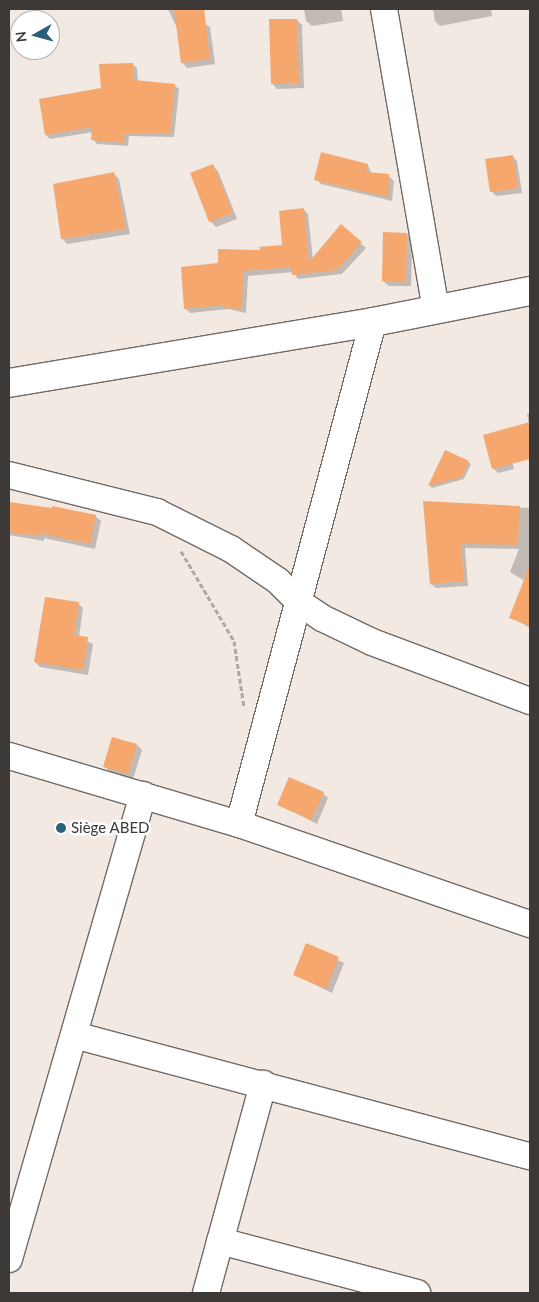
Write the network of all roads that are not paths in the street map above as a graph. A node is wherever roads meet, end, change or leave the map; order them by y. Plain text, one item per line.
1 (384, 9) edge
2 (530, 291) edge
3 (436, 310) junction
4 (373, 322) junction
5 (9, 383) edge
6 (9, 475) edge
7 (300, 603) junction
8 (530, 701) edge
9 (9, 756) edge
10 (143, 795) junction
11 (239, 824) junction
12 (530, 924) edge
13 (74, 1034) junction
14 (264, 1084) junction
15 (530, 1156) edge
16 (220, 1241) junction
17 (9, 1259) edge
18 (206, 1293) edge
19 (417, 1293) edge

1 - 3 street
2 - 3 street
3 - 4 street
4 - 5 street
4 - 7 street
6 - 7 street
7 - 8 street
7 - 11 street
9 - 10 street
10 - 11 street
10 - 13 street
11 - 12 street
13 - 14 street
13 - 17 street
14 - 15 street
14 - 16 street
16 - 18 street
16 - 19 street

